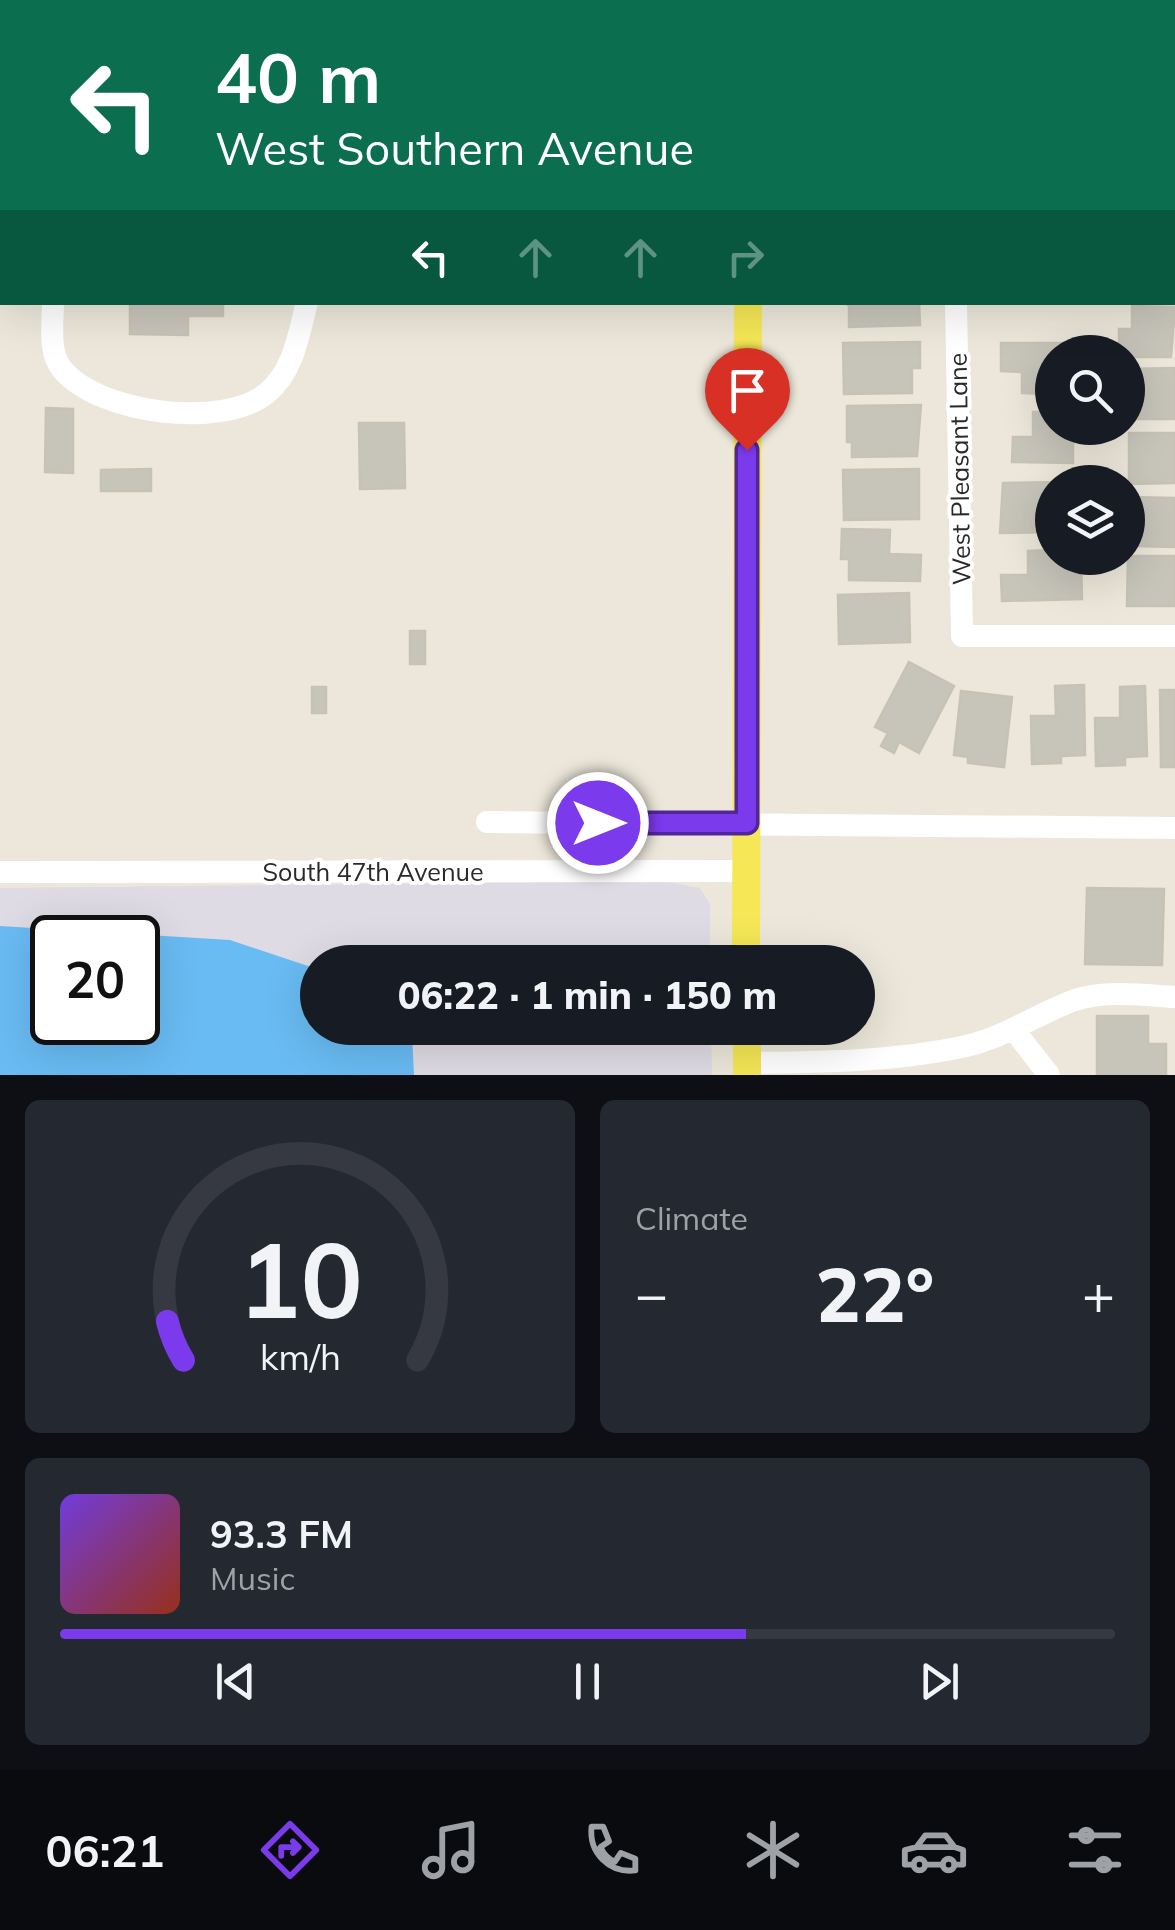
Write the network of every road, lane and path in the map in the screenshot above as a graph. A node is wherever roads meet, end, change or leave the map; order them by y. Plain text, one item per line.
1 (53, 305) edge
2 (306, 305) edge
3 (748, 305) edge
4 (956, 305) edge
5 (1175, 636) edge
6 (487, 822) dead end
7 (747, 823) junction
8 (1175, 828) edge
9 (746, 871) junction
10 (0, 872) edge
11 (746, 945) edge
12 (1175, 996) edge
13 (1014, 1030) junction
14 (747, 1069) edge
15 (1049, 1075) edge

1 - 2 street
3 - 7 main road
4 - 5 street, West Pleasant Lane
6 - 7 street
7 - 8 street
7 - 9 main road
9 - 10 street, South 47th Avenue
9 - 11 main road
12 - 13 street
13 - 14 street
13 - 15 street

